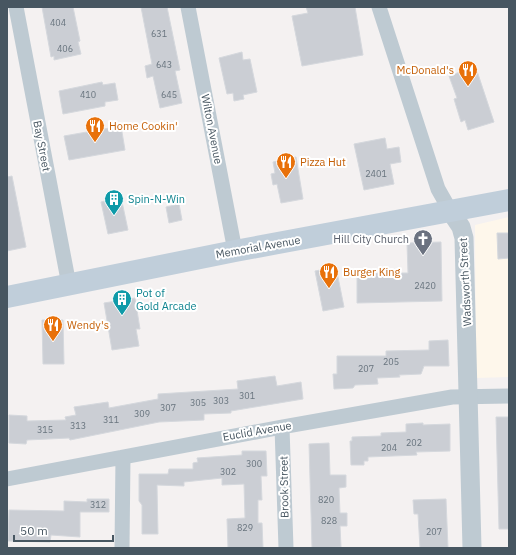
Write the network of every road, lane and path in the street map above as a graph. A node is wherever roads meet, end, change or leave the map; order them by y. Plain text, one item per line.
1 (16, 7) edge
2 (188, 7) edge
3 (379, 7) edge
4 (509, 200) edge
5 (450, 212) junction
6 (235, 251) junction
7 (69, 285) junction
8 (7, 297) edge
9 (469, 396) junction
10 (509, 396) edge
11 (282, 427) junction
12 (123, 457) junction
13 (7, 479) edge
14 (122, 548) edge
15 (286, 548) edge
16 (472, 548) edge

1 - 7 street, Bay Street
2 - 6 street, Wilton Avenue
3 - 5 street, Wadsworth Street
4 - 5 main road, Memorial Avenue
5 - 6 main road, Memorial Avenue
5 - 9 street, Wadsworth Street
6 - 7 main road, Memorial Avenue
7 - 8 main road, Memorial Avenue
9 - 10 street, Euclid Avenue
9 - 11 street, Euclid Avenue
9 - 16 street, Wadsworth Street
11 - 12 street, Euclid Avenue
11 - 15 street, Brook Street
12 - 13 street, Euclid Avenue
12 - 14 street

